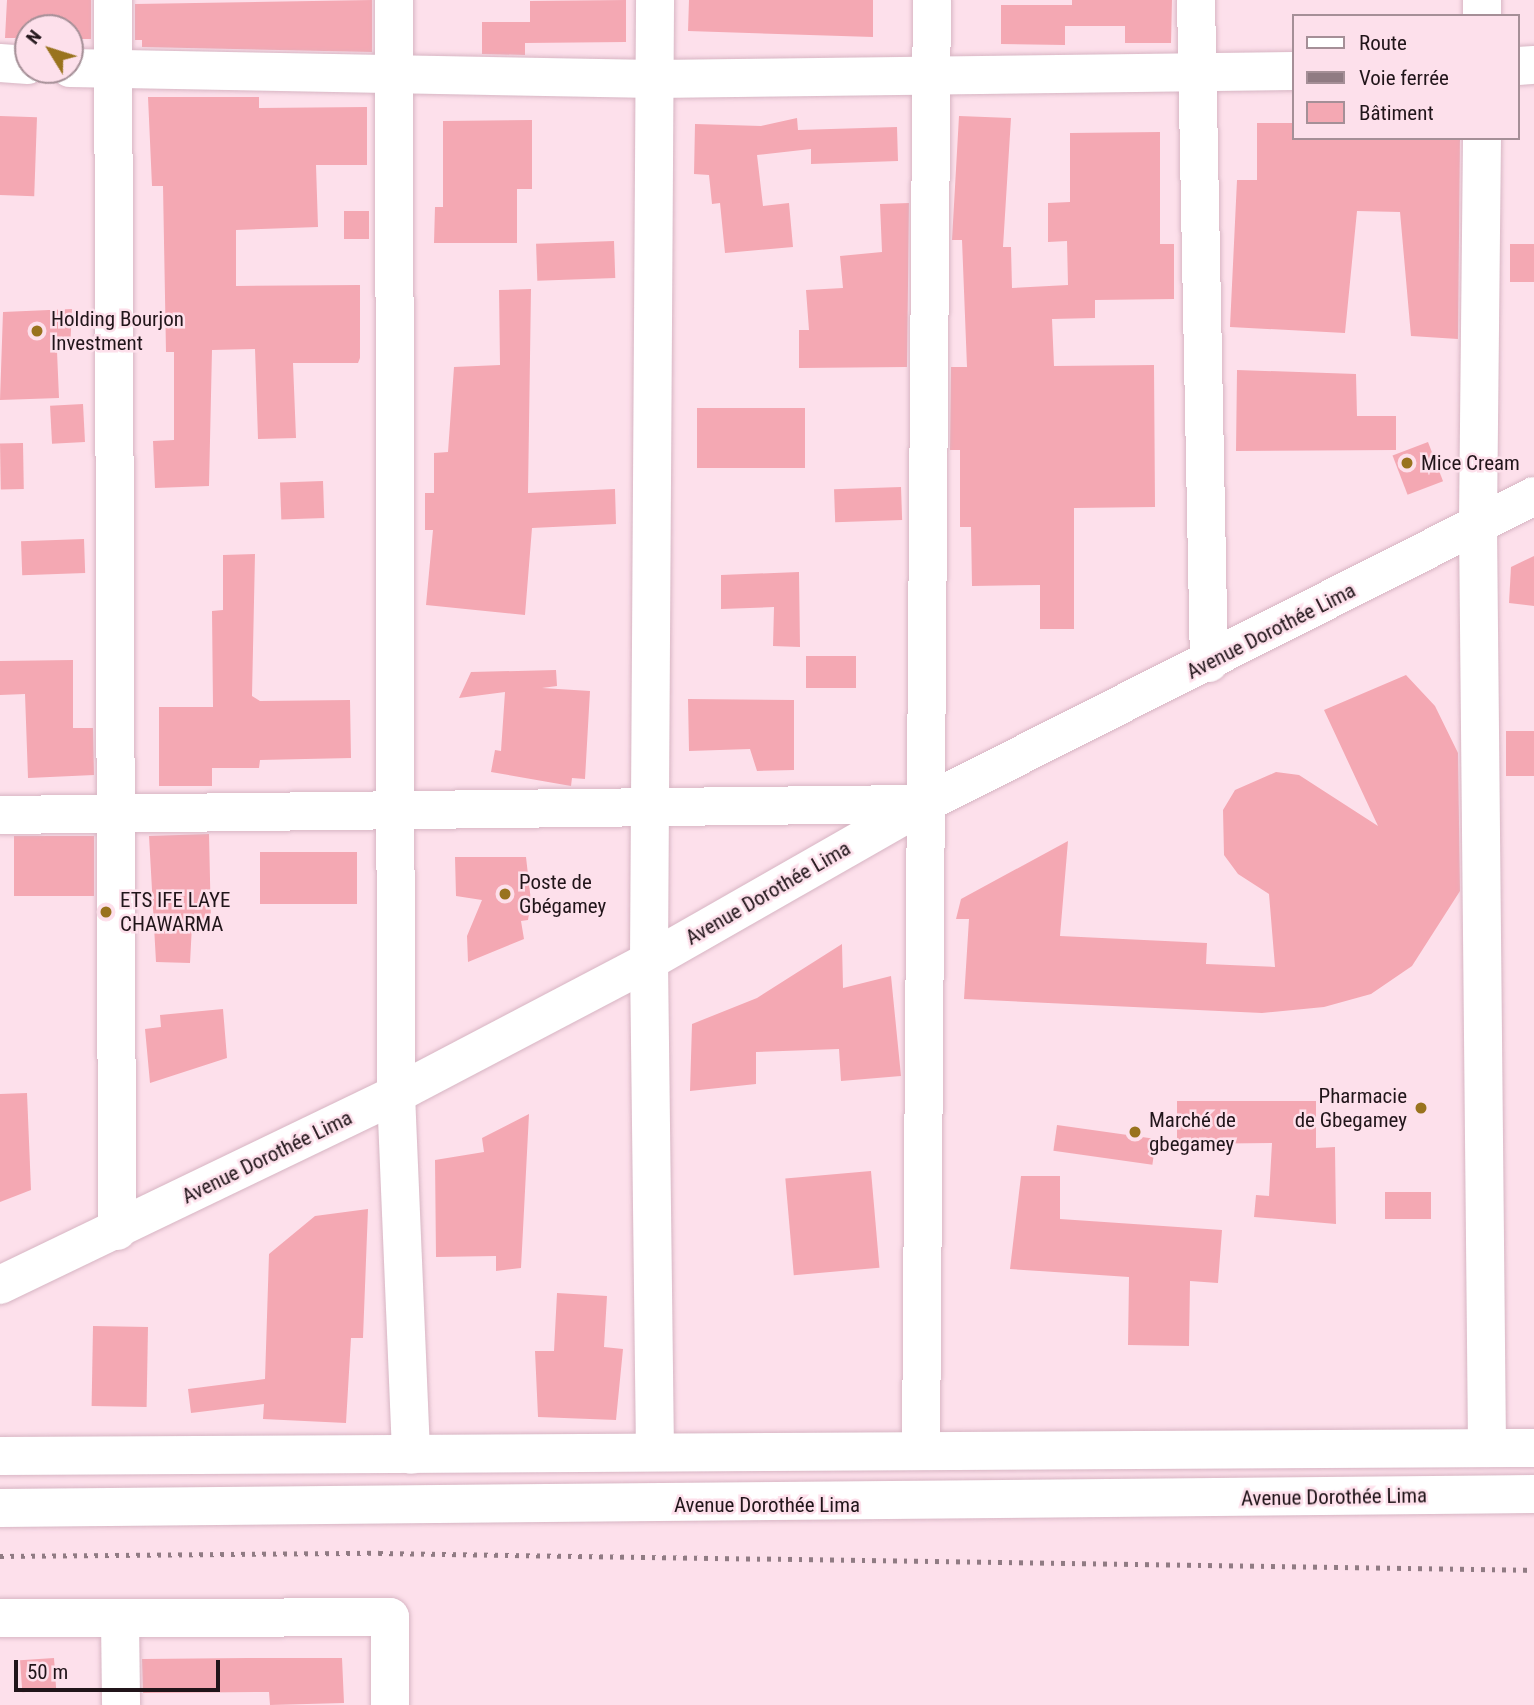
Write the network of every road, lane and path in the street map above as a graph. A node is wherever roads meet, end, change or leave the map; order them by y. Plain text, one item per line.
1 (113, 0) edge
2 (394, 0) edge
3 (655, 0) edge
4 (932, 0) edge
5 (1196, 0) edge
6 (84, 69) edge
7 (113, 71) junction
8 (1292, 71) edge
9 (394, 74) junction
10 (1195, 74) junction
11 (932, 78) junction
12 (655, 79) junction
13 (1482, 140) edge
14 (1534, 496) edge
15 (1478, 525) junction
16 (1209, 663) junction
17 (924, 804) junction
18 (396, 810) junction
19 (654, 811) junction
20 (116, 813) junction
21 (0, 815) edge
22 (649, 961) junction
23 (396, 1094) junction
24 (117, 1231) junction
25 (0, 1285) edge
26 (1486, 1448) junction
27 (1534, 1448) edge
28 (922, 1449) junction
29 (655, 1452) junction
30 (411, 1455) junction
31 (0, 1456) edge
32 (1534, 1494) edge
33 (0, 1508) edge
34 (0, 1618) edge
35 (120, 1619) junction
36 (121, 1705) edge
37 (390, 1705) edge

1 - 7 street
2 - 9 street
3 - 12 street
4 - 11 street
5 - 10 street
6 - 7 street
7 - 9 street
7 - 20 street
8 - 10 street
9 - 12 street
9 - 18 street
10 - 11 street
10 - 16 street
11 - 12 street
11 - 17 street
12 - 19 street
13 - 15 street
14 - 15 street, Avenue Dorothée Lima
15 - 16 street, Avenue Dorothée Lima
15 - 26 street
16 - 17 street, Avenue Dorothée Lima
17 - 19 street
17 - 22 street, Avenue Dorothée Lima
17 - 28 street
18 - 19 street
18 - 20 street
18 - 23 street
19 - 22 street
20 - 21 street
20 - 24 street
22 - 23 street, Avenue Dorothée Lima
22 - 29 street
23 - 24 street, Avenue Dorothée Lima
23 - 30 street
24 - 25 street, Avenue Dorothée Lima
26 - 27 street
26 - 28 street
28 - 29 street
29 - 30 street
30 - 31 street
32 - 33 street, Avenue Dorothée Lima
34 - 35 street
35 - 36 street
35 - 37 street

